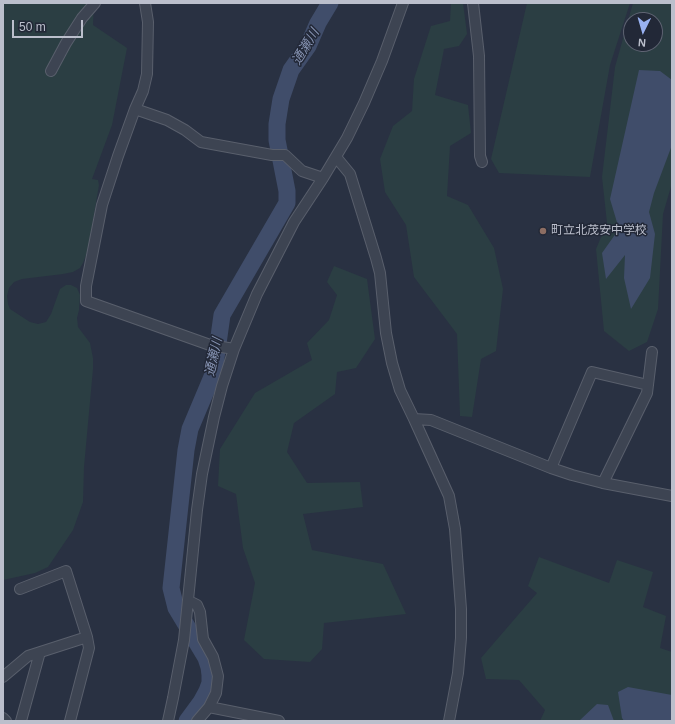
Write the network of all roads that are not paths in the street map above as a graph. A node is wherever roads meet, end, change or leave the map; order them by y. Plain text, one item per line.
1 (95, 3) edge
2 (144, 3) edge
3 (403, 3) edge
4 (472, 3) edge
5 (51, 71) dead end
6 (135, 109) junction
7 (336, 157) junction
8 (482, 162) dead end
9 (323, 178) junction
10 (229, 349) junction
11 (652, 352) dead end
12 (648, 384) junction
13 (414, 419) junction
14 (551, 468) junction
15 (603, 483) junction
16 (672, 496) edge
17 (20, 589) dead end
18 (188, 606) junction
19 (88, 637) junction
20 (40, 652) junction
21 (3, 677) edge
22 (209, 707) junction
23 (3, 718) edge
24 (6, 721) edge
25 (21, 721) edge
26 (70, 721) edge
27 (168, 721) edge
28 (198, 721) edge
29 (279, 721) edge
30 (449, 721) edge

1 - 5 street
2 - 6 street
3 - 7 street
4 - 8 street
6 - 9 street
6 - 10 street
7 - 9 street
7 - 13 street
9 - 10 street
10 - 18 street
11 - 12 street
12 - 14 street
12 - 15 street
13 - 14 street
13 - 30 street
14 - 15 street
15 - 16 street
17 - 19 street
18 - 22 street
18 - 27 street
19 - 20 street
19 - 26 street
20 - 21 street
20 - 25 street
22 - 28 street
22 - 29 street
23 - 24 street

